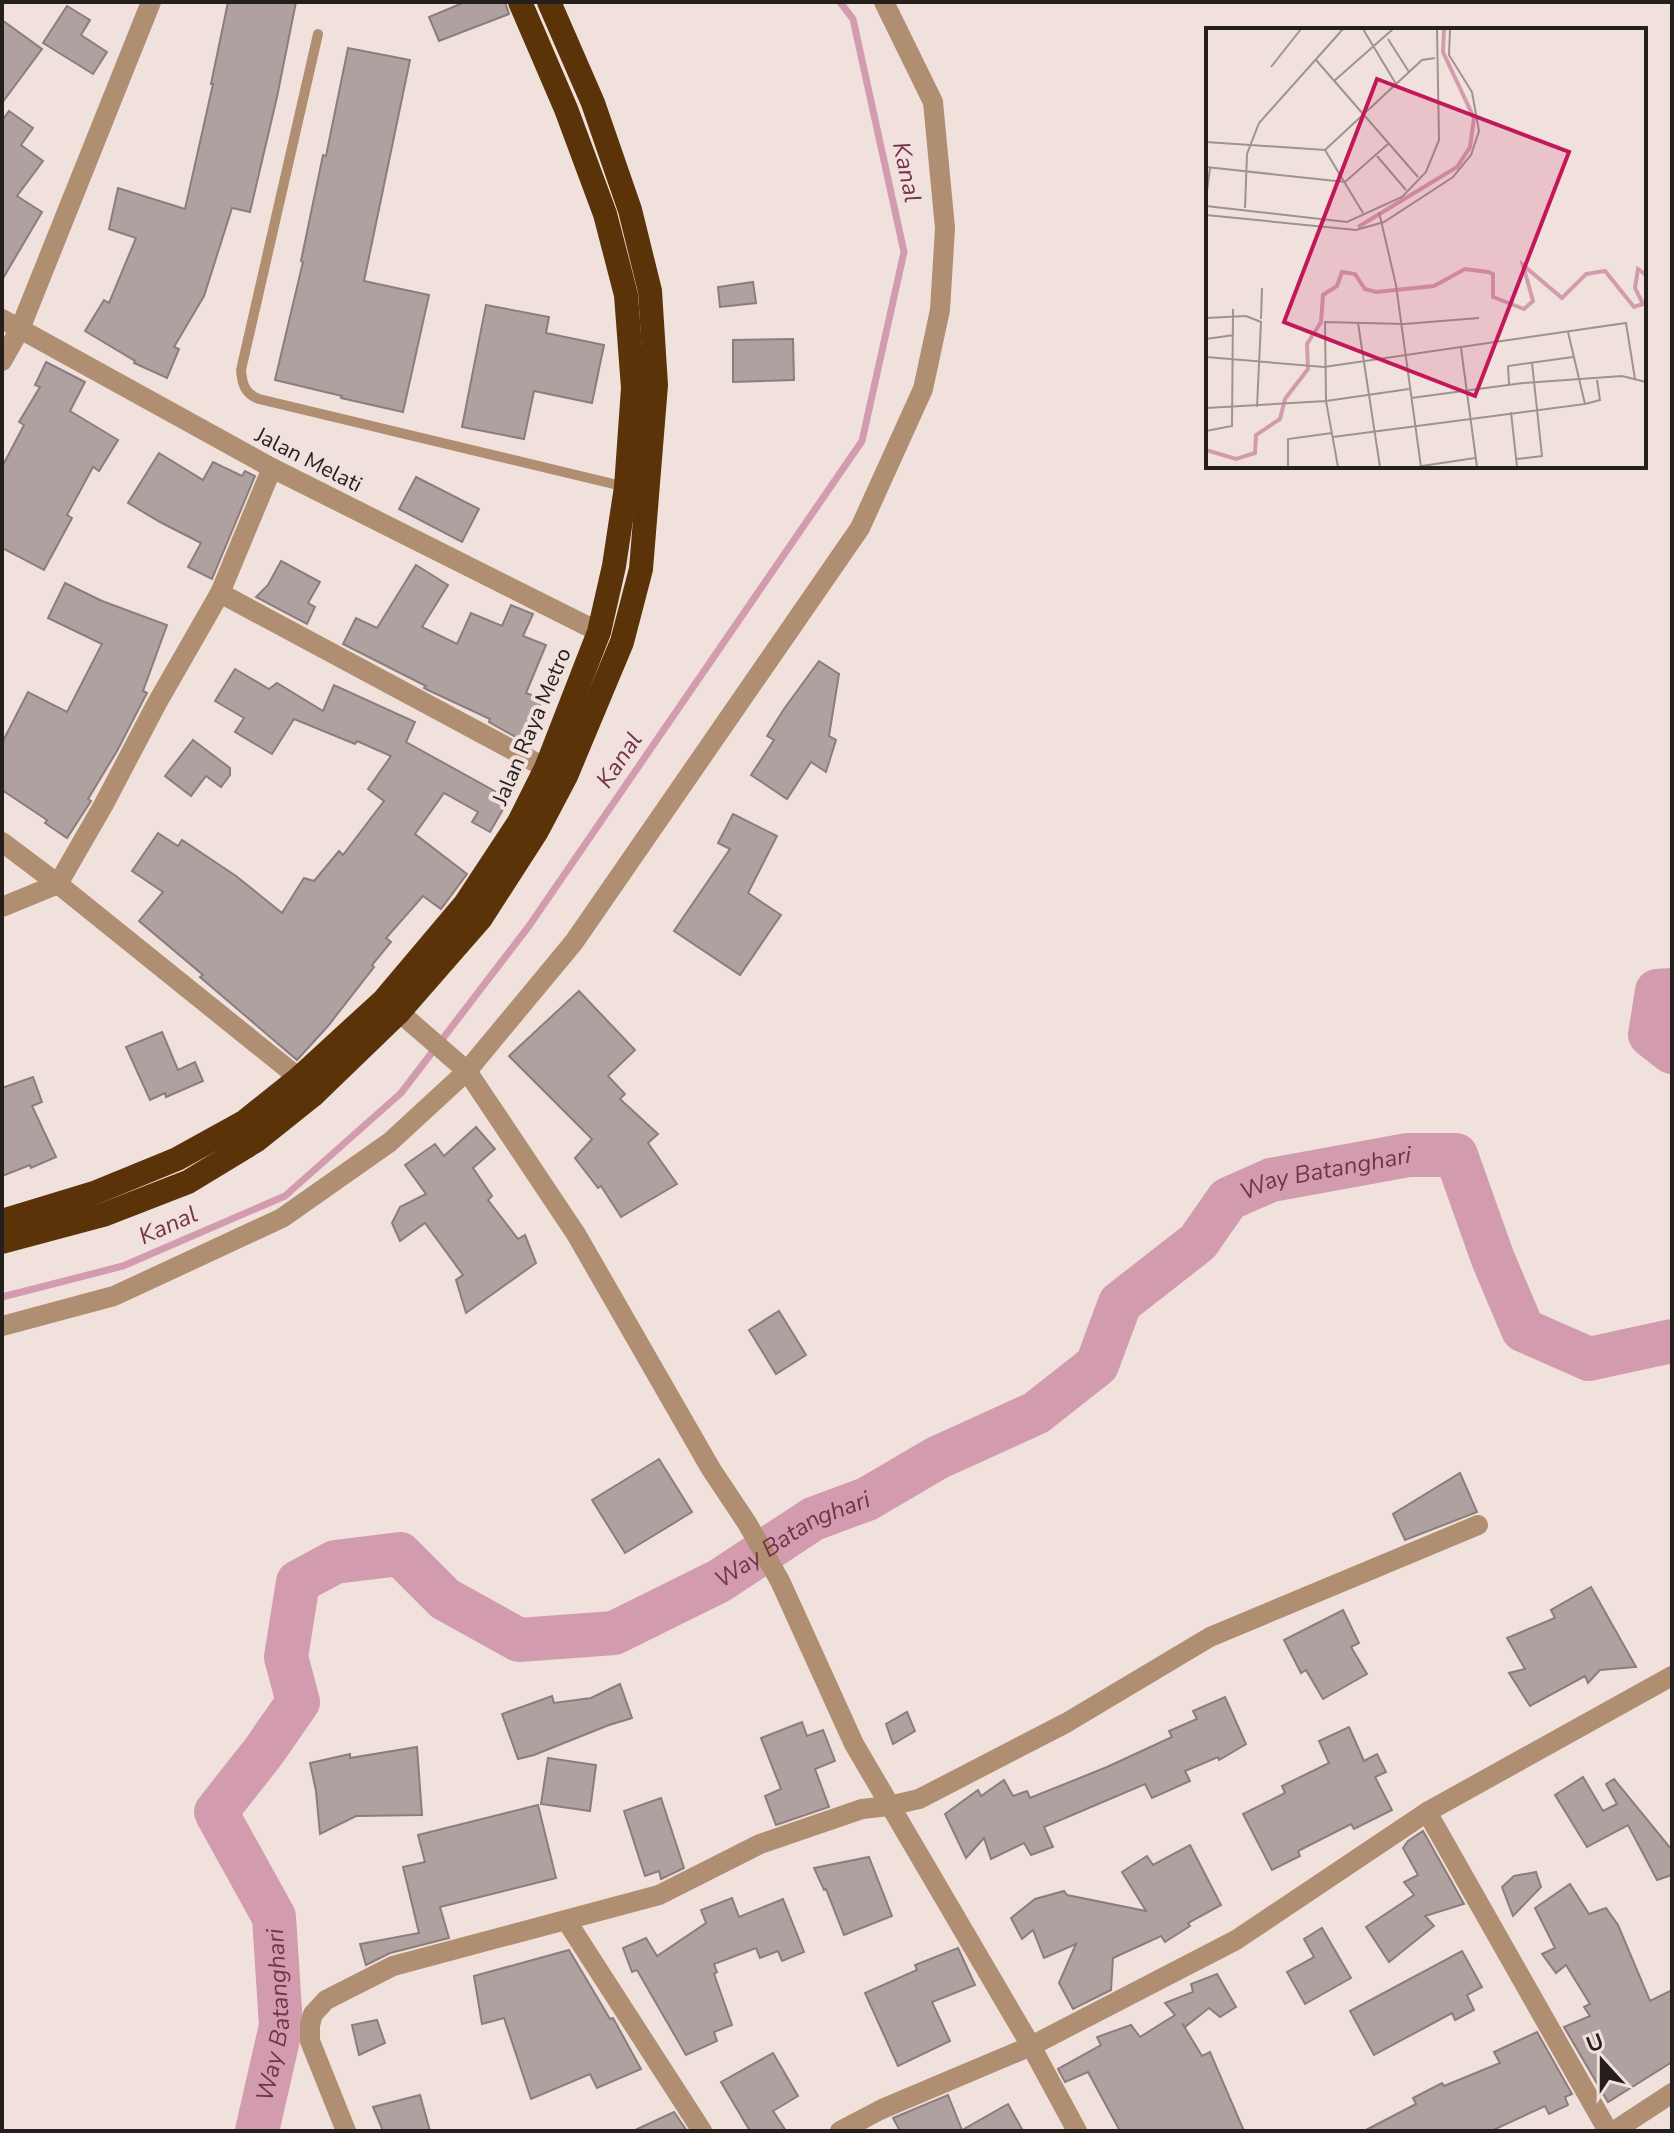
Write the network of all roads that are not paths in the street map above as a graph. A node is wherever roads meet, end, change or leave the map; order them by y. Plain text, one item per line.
1 (151, 2) edge
2 (520, 2) edge
3 (549, 2) edge
4 (884, 2) edge
5 (318, 34) dead end
6 (11, 324) edge
7 (2, 361) edge
8 (272, 468) junction
9 (626, 487) junction
10 (220, 593) junction
11 (599, 632) junction
12 (546, 768) junction
13 (2, 842) edge
14 (58, 884) junction
15 (2, 907) edge
16 (399, 1012) junction
17 (467, 1071) junction
18 (299, 1078) junction
19 (2, 1221) edge
20 (2, 1242) edge
21 (2, 1326) edge
22 (1478, 1525) dead end
23 (1672, 1676) edge
24 (889, 1806) junction
25 (1427, 1812) junction
26 (566, 1920) junction
27 (1031, 2046) junction
28 (1672, 2093) edge
29 (346, 2131) edge
30 (702, 2131) edge
31 (840, 2131) edge
32 (1077, 2131) edge
33 (1611, 2131) edge

1 - 6 street
2 - 9 highway, Jalan Raya Metro
3 - 16 highway
4 - 17 street
5 - 9 lane
6 - 7 street
6 - 8 street, Jalan Melati
8 - 10 street
8 - 11 street, Jalan Melati
9 - 11 highway, Jalan Raya Metro
10 - 12 street
10 - 14 street
11 - 12 highway, Jalan Raya Metro
12 - 18 highway, Jalan Raya Metro
13 - 14 street
14 - 15 street
14 - 18 street
16 - 17 street
16 - 20 highway
17 - 21 street
17 - 24 street
18 - 19 highway, Jalan Raya Metro
22 - 24 street
23 - 25 street
24 - 26 street
24 - 27 street
25 - 27 street
25 - 33 street
26 - 29 street
26 - 30 street
27 - 31 street
27 - 32 street
28 - 33 street

